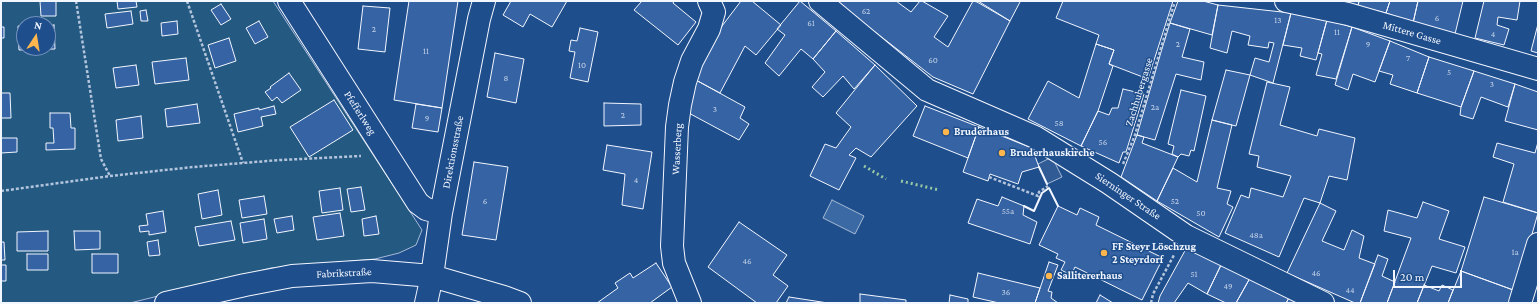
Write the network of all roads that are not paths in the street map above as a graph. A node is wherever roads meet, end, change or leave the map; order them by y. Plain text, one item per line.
1 (289, 1) edge
2 (484, 1) edge
3 (709, 1) edge
4 (820, 1) edge
5 (1286, 1) edge
6 (1538, 69) edge
7 (441, 213) junction
8 (1538, 244) edge
9 (432, 276) junction
10 (166, 303) edge
11 (426, 303) edge
12 (520, 303) edge
13 (690, 303) edge
14 (1323, 303) edge
15 (1520, 303) edge

1 - 7 street, Pfefferlweg
2 - 7 street, Direktionsstraße
3 - 13 street, Wasserberg
4 - 14 street, Sierninger Straße
5 - 6 street, Mittere Gasse
7 - 9 street, Direktionsstraße
8 - 15 street
9 - 10 street, Fabrikstraße
9 - 11 street, Direktionsstraße
9 - 12 street, Fabrikstraße

